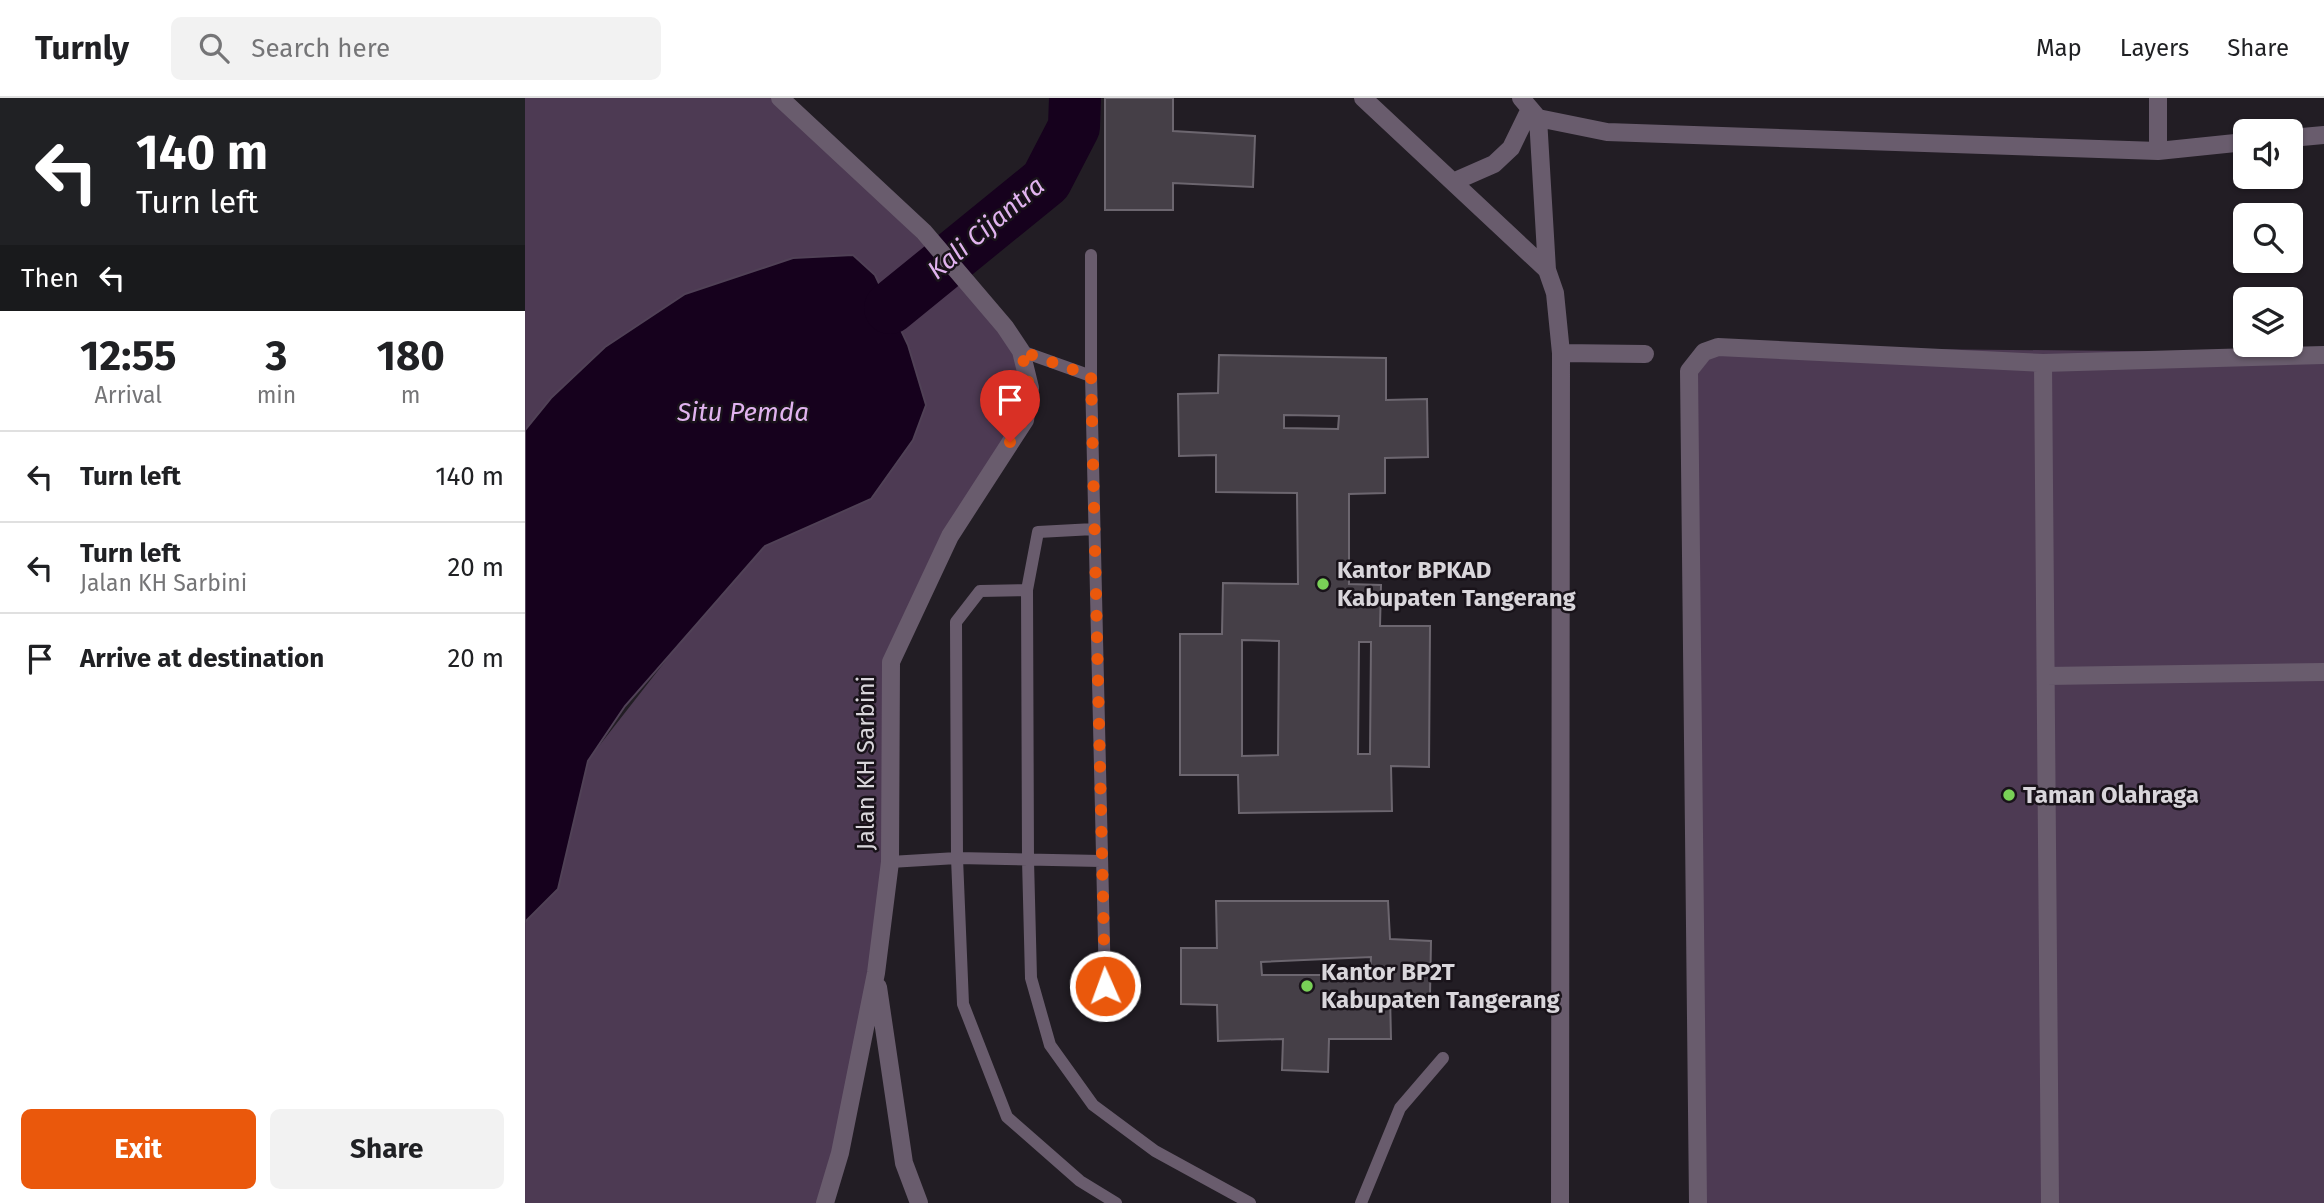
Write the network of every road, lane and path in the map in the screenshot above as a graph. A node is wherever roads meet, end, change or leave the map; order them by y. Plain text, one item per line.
1 (780, 98) edge
2 (1363, 98) edge
3 (2158, 98) edge
4 (1530, 108) edge
5 (2324, 135) edge
6 (2303, 137) edge
7 (2233, 143) edge
8 (2158, 151) junction
9 (1453, 182) junction
10 (1091, 255) dead end
11 (1547, 270) junction
12 (1021, 351) junction
13 (1561, 353) junction
14 (1645, 354) dead end
15 (2324, 355) edge
16 (2043, 363) junction
17 (1091, 376) junction
18 (1094, 529) junction
19 (1027, 590) junction
20 (2324, 672) edge
21 (2046, 676) junction
22 (957, 858) junction
23 (1028, 860) junction
24 (1101, 860) junction
25 (890, 862) junction
26 (876, 973) junction
27 (1105, 986) dead end
28 (1443, 1058) dead end
29 (825, 1203) edge
30 (919, 1203) edge
31 (1116, 1203) edge
32 (1250, 1203) edge
33 (1361, 1203) edge
34 (1560, 1203) edge
35 (1698, 1203) edge
36 (2050, 1203) edge

1 - 12 street, Jalan KH Sarbini
2 - 9 street
3 - 8 street
4 - 8 street
4 - 9 street
4 - 11 street
5 - 6 street
7 - 8 street
9 - 11 street
10 - 17 lane
11 - 13 street
12 - 17 lane
12 - 25 street, Jalan KH Sarbini
13 - 14 street
13 - 34 street
15 - 16 street
16 - 21 street
16 - 35 street
17 - 18 lane
18 - 19 lane
18 - 24 lane
19 - 22 lane
19 - 23 lane
20 - 21 street
21 - 36 street
22 - 23 lane
22 - 25 lane
22 - 31 lane
23 - 24 lane
23 - 32 lane
24 - 27 lane
25 - 26 street, Jalan KH Sarbini
26 - 29 street, Jalan KH Sarbini
26 - 30 street, Jalan KH Sarbini
28 - 33 lane

